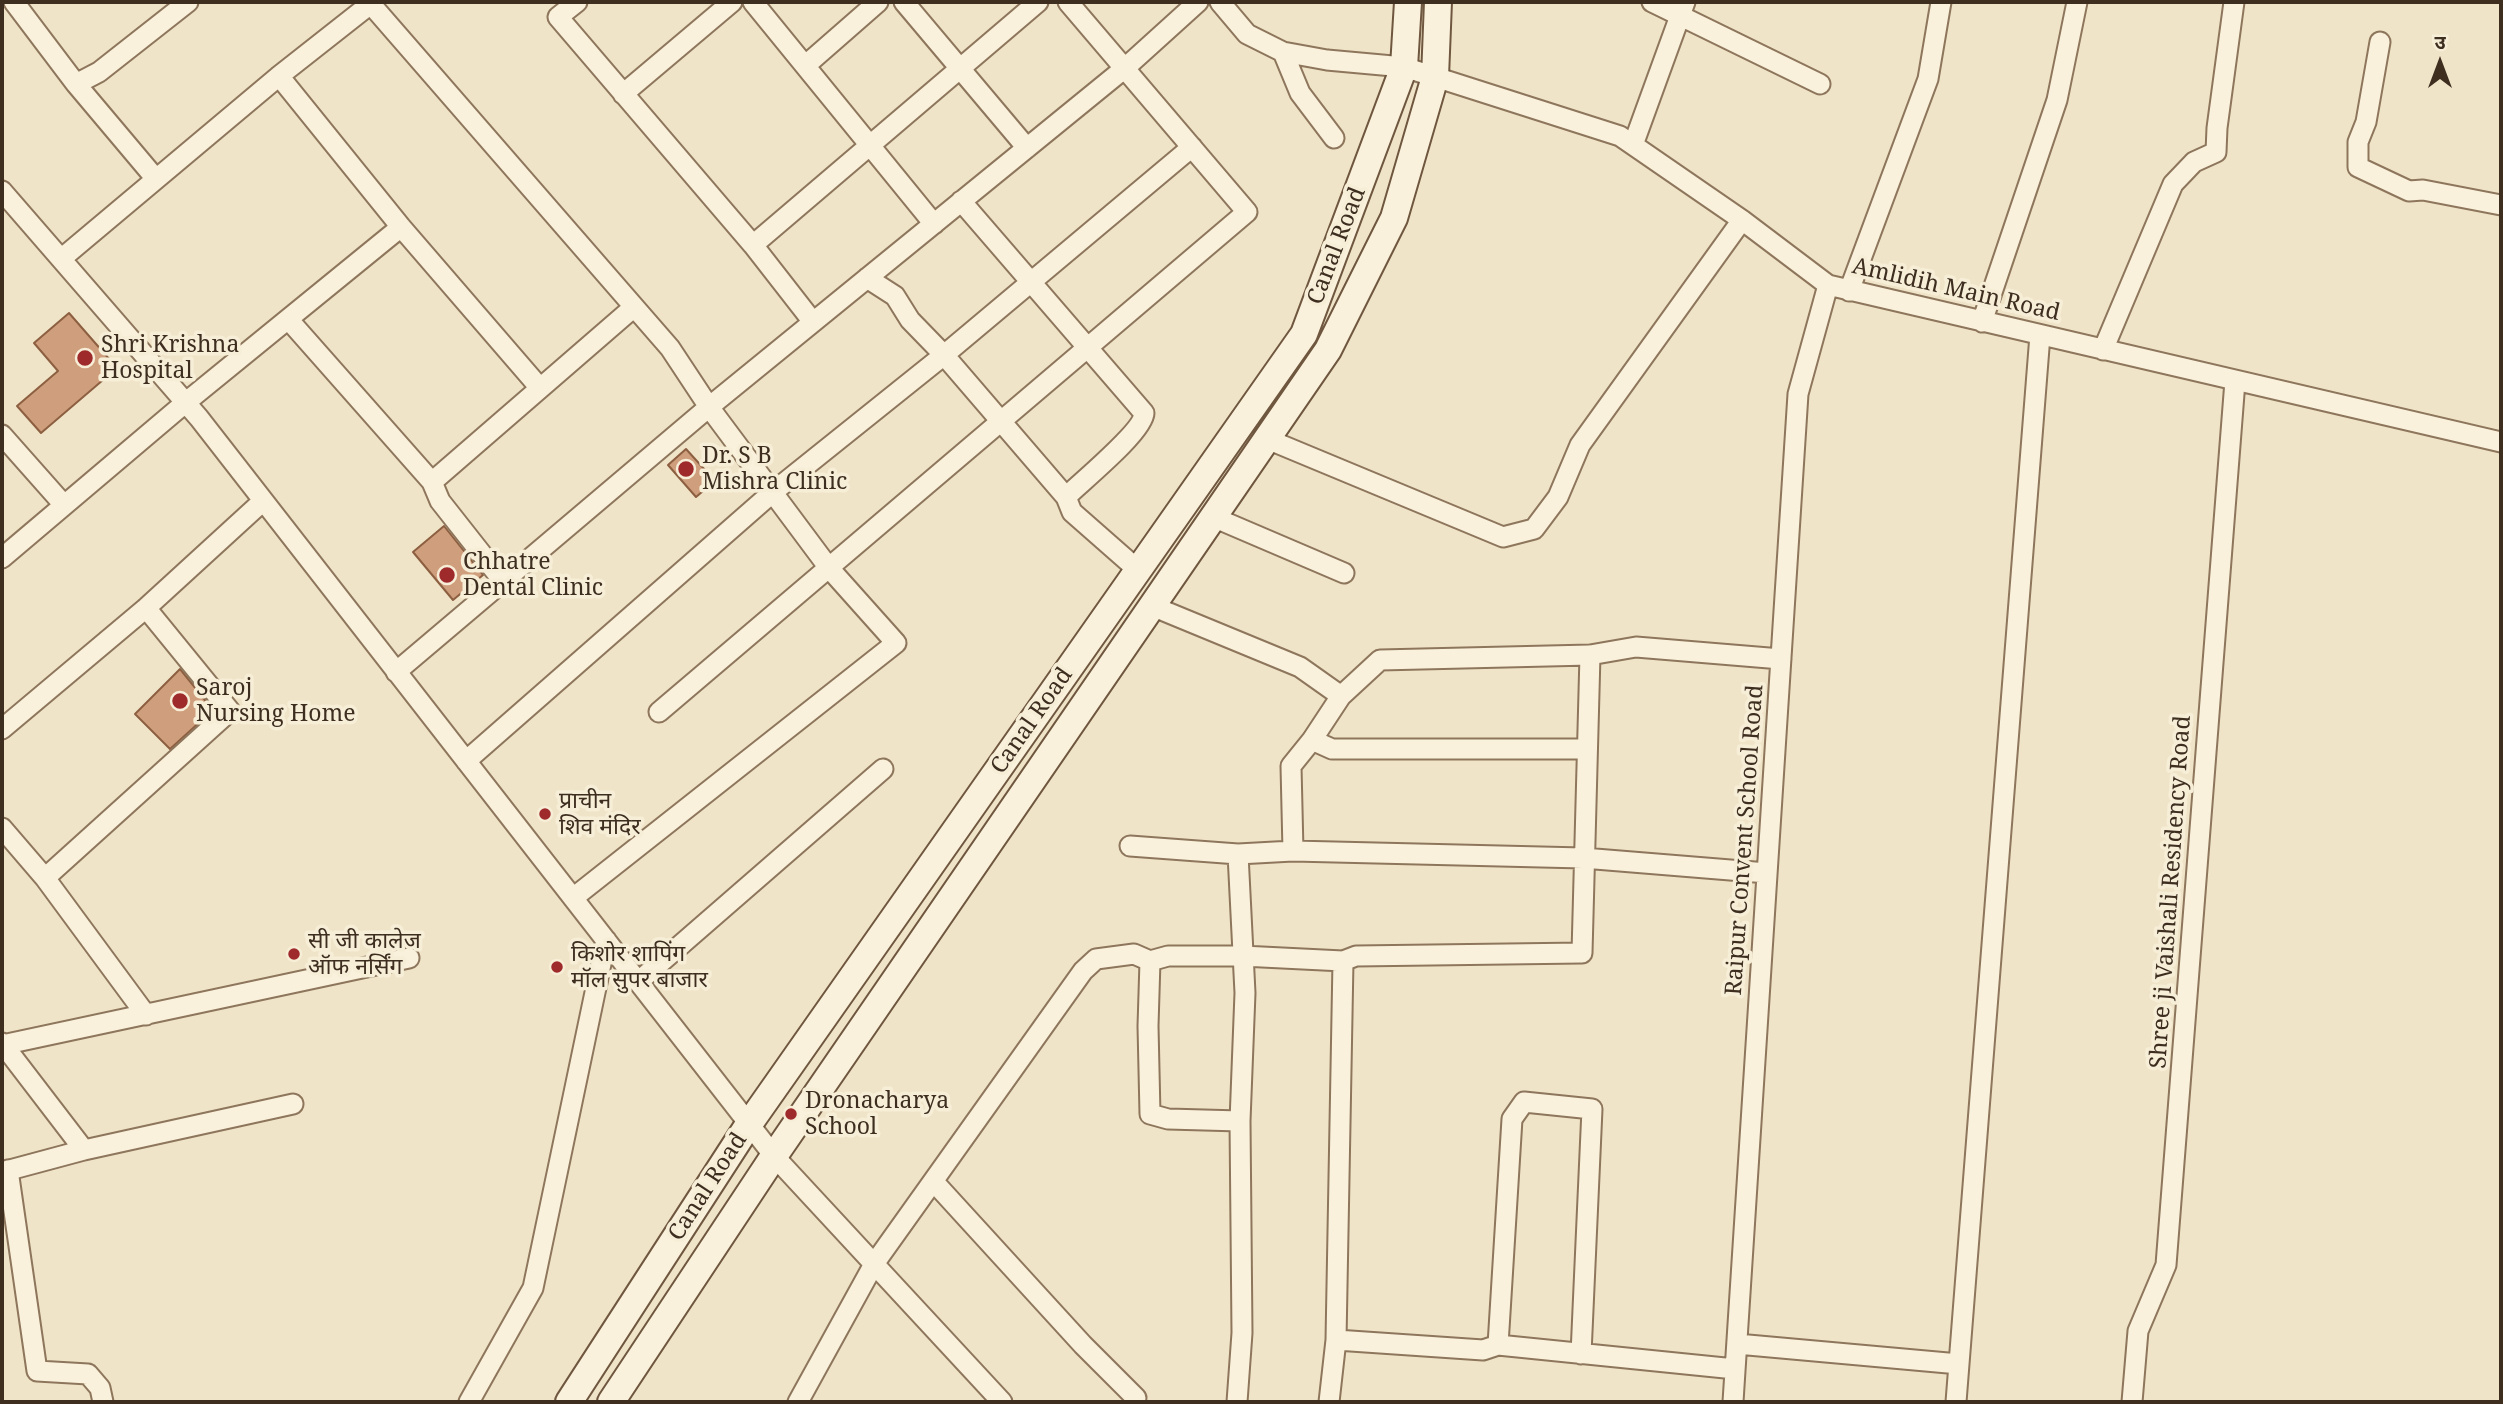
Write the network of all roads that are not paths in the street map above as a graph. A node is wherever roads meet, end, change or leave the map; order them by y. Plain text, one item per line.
1 (14, 2) edge
2 (188, 2) edge
3 (371, 2) edge
4 (577, 2) edge
5 (733, 2) edge
6 (753, 2) edge
7 (878, 2) edge
8 (904, 2) edge
9 (1038, 2) edge
10 (1068, 2) edge
11 (1198, 2) edge
12 (1220, 2) edge
13 (1408, 2) edge
14 (1438, 2) edge
15 (1652, 2) edge
16 (1941, 2) edge
17 (2077, 2) edge
18 (2234, 2) edge
19 (1682, 8) edge
20 (2380, 42) dead end
21 (1283, 52) junction
22 (806, 65) junction
23 (1404, 67) junction
24 (1125, 68) junction
25 (961, 69) junction
26 (279, 76) junction
27 (1435, 77) junction
28 (76, 84) junction
29 (1820, 84) dead end
30 (623, 94) junction
31 (1334, 138) dead end
32 (871, 145) junction
33 (1633, 145) junction
34 (1027, 148) junction
35 (1192, 148) junction
36 (156, 179) junction
37 (2, 191) edge
38 (961, 201) junction
39 (2501, 205) edge
40 (1742, 220) junction
41 (934, 223) junction
42 (401, 227) junction
43 (753, 245) junction
44 (61, 259) junction
45 (867, 278) junction
46 (1031, 280) junction
47 (1828, 285) junction
48 (1849, 291) junction
49 (634, 307) junction
50 (288, 319) junction
51 (813, 322) junction
52 (1982, 322) junction
53 (2040, 335) junction
54 (1088, 348) junction
55 (2103, 350) junction
56 (944, 355) junction
57 (2235, 380) junction
58 (540, 388) junction
59 (186, 403) junction
60 (709, 407) junction
61 (1001, 422) junction
62 (2, 435) edge
63 (1267, 439) junction
64 (2501, 442) edge
65 (432, 482) junction
66 (773, 492) junction
67 (1066, 497) junction
68 (263, 501) junction
69 (64, 505) junction
70 (1213, 517) junction
71 (2, 558) edge
72 (829, 568) junction
73 (1138, 570) junction
74 (1344, 573) dead end
75 (503, 581) junction
76 (1152, 606) junction
77 (146, 608) junction
78 (1590, 655) junction
79 (1781, 659) junction
80 (396, 672) junction
81 (1341, 696) junction
82 (659, 712) dead end
83 (2, 729) edge
84 (1312, 740) junction
85 (1587, 749) junction
86 (466, 761) junction
87 (883, 769) dead end
88 (2, 828) edge
89 (1130, 846) dead end
90 (1293, 851) junction
91 (1238, 854) junction
92 (1583, 858) junction
93 (1767, 873) junction
94 (45, 878) junction
95 (573, 898) junction
96 (606, 940) junction
97 (1242, 956) junction
98 (409, 958) dead end
99 (1150, 961) junction
100 (1343, 961) junction
101 (638, 982) junction
102 (146, 1015) junction
103 (2, 1044) edge
104 (293, 1104) dead end
105 (1240, 1121) junction
106 (749, 1124) junction
107 (84, 1150) junction
108 (774, 1156) junction
109 (5, 1171) edge
110 (934, 1182) junction
111 (874, 1264) junction
112 (1336, 1340) junction
113 (1737, 1344) junction
114 (1498, 1345) junction
115 (1581, 1354) junction
116 (1959, 1364) junction
117 (1735, 1369) junction
118 (1136, 1398) dead end
119 (103, 1402) edge
120 (469, 1402) edge
121 (569, 1402) edge
122 (611, 1402) edge
123 (799, 1402) edge
124 (1002, 1402) edge
125 (1237, 1402) edge
126 (1329, 1402) edge
127 (1733, 1402) edge
128 (1956, 1402) edge
129 (2132, 1402) edge

1 - 28 street
2 - 28 street
3 - 26 street
3 - 49 street
4 - 30 street
5 - 30 street
6 - 22 street
7 - 22 street
8 - 25 street
9 - 25 street
10 - 24 street
11 - 24 street
12 - 21 street, Amlidih Main Road
13 - 23 main road, Canal Road
14 - 27 main road, Canal Road
15 - 19 street
16 - 48 street
17 - 52 street
18 - 55 street
19 - 29 street
19 - 33 street
20 - 39 street
21 - 23 street, Amlidih Main Road
21 - 31 street
22 - 32 street
23 - 27 street, Amlidih Main Road
23 - 73 main road, Canal Road
24 - 34 street
24 - 35 street
25 - 32 street
25 - 34 street
26 - 36 street
26 - 42 street
27 - 33 street, Amlidih Main Road
27 - 63 main road, Canal Road
28 - 36 street
30 - 43 street
32 - 41 street
32 - 43 street
33 - 40 street, Amlidih Main Road
34 - 38 street
35 - 46 street
35 - 54 street
36 - 44 street
37 - 44 street
38 - 41 street
38 - 46 street
40 - 47 street, Amlidih Main Road
40 - 63 street
41 - 45 street
42 - 50 street
42 - 58 street
43 - 51 street
44 - 59 street
45 - 51 street
45 - 56 street
46 - 54 street
46 - 56 street
47 - 48 street, Amlidih Main Road
47 - 79 street, Raipur Convent School Road
48 - 52 street, Amlidih Main Road
49 - 58 street
49 - 60 street
50 - 59 street
50 - 65 street
51 - 60 street
52 - 53 street, Amlidih Main Road
53 - 55 street, Amlidih Main Road
53 - 116 street
54 - 61 street
54 - 67 street
55 - 57 street, Amlidih Main Road
56 - 61 street
56 - 66 street
57 - 64 street, Amlidih Main Road
57 - 129 street, Shree ji Vaishali Residency Road
58 - 65 street
59 - 68 street
59 - 69 street
60 - 66 street
60 - 75 street
61 - 67 street
61 - 72 street
62 - 69 street
63 - 70 main road, Canal Road
65 - 75 street
66 - 72 street
66 - 86 street
67 - 73 street
68 - 77 street
68 - 80 street
69 - 71 street
70 - 74 street
70 - 76 main road, Canal Road
72 - 82 street
72 - 95 street
73 - 106 main road, Canal Road
75 - 80 street
76 - 81 street
76 - 108 main road, Canal Road
77 - 83 street
77 - 94 street
78 - 79 street
78 - 81 street
78 - 85 street
79 - 93 street, Raipur Convent School Road
80 - 86 street
81 - 84 street
84 - 85 street
84 - 90 street
85 - 92 street
86 - 95 street
87 - 101 street
88 - 94 street
89 - 91 street
90 - 91 street
90 - 92 street
91 - 97 street
92 - 93 street
92 - 100 street
93 - 113 street, Raipur Convent School Road
94 - 102 street
95 - 96 street
96 - 101 street
96 - 120 street
97 - 99 street
97 - 100 street
97 - 105 street
98 - 102 street
99 - 105 street
99 - 110 street
100 - 112 street
101 - 106 street
102 - 103 street
103 - 107 street
104 - 107 street
105 - 125 street
106 - 108 street
106 - 121 main road, Canal Road
107 - 109 street
108 - 111 street
108 - 122 main road, Canal Road
109 - 119 street
110 - 111 street
110 - 118 street
111 - 123 street
111 - 124 street
112 - 114 street
112 - 126 street
113 - 116 street
113 - 117 street, Raipur Convent School Road
114 - 115 street
114 - 115 street
115 - 117 street
116 - 128 street
117 - 127 street, Raipur Convent School Road

